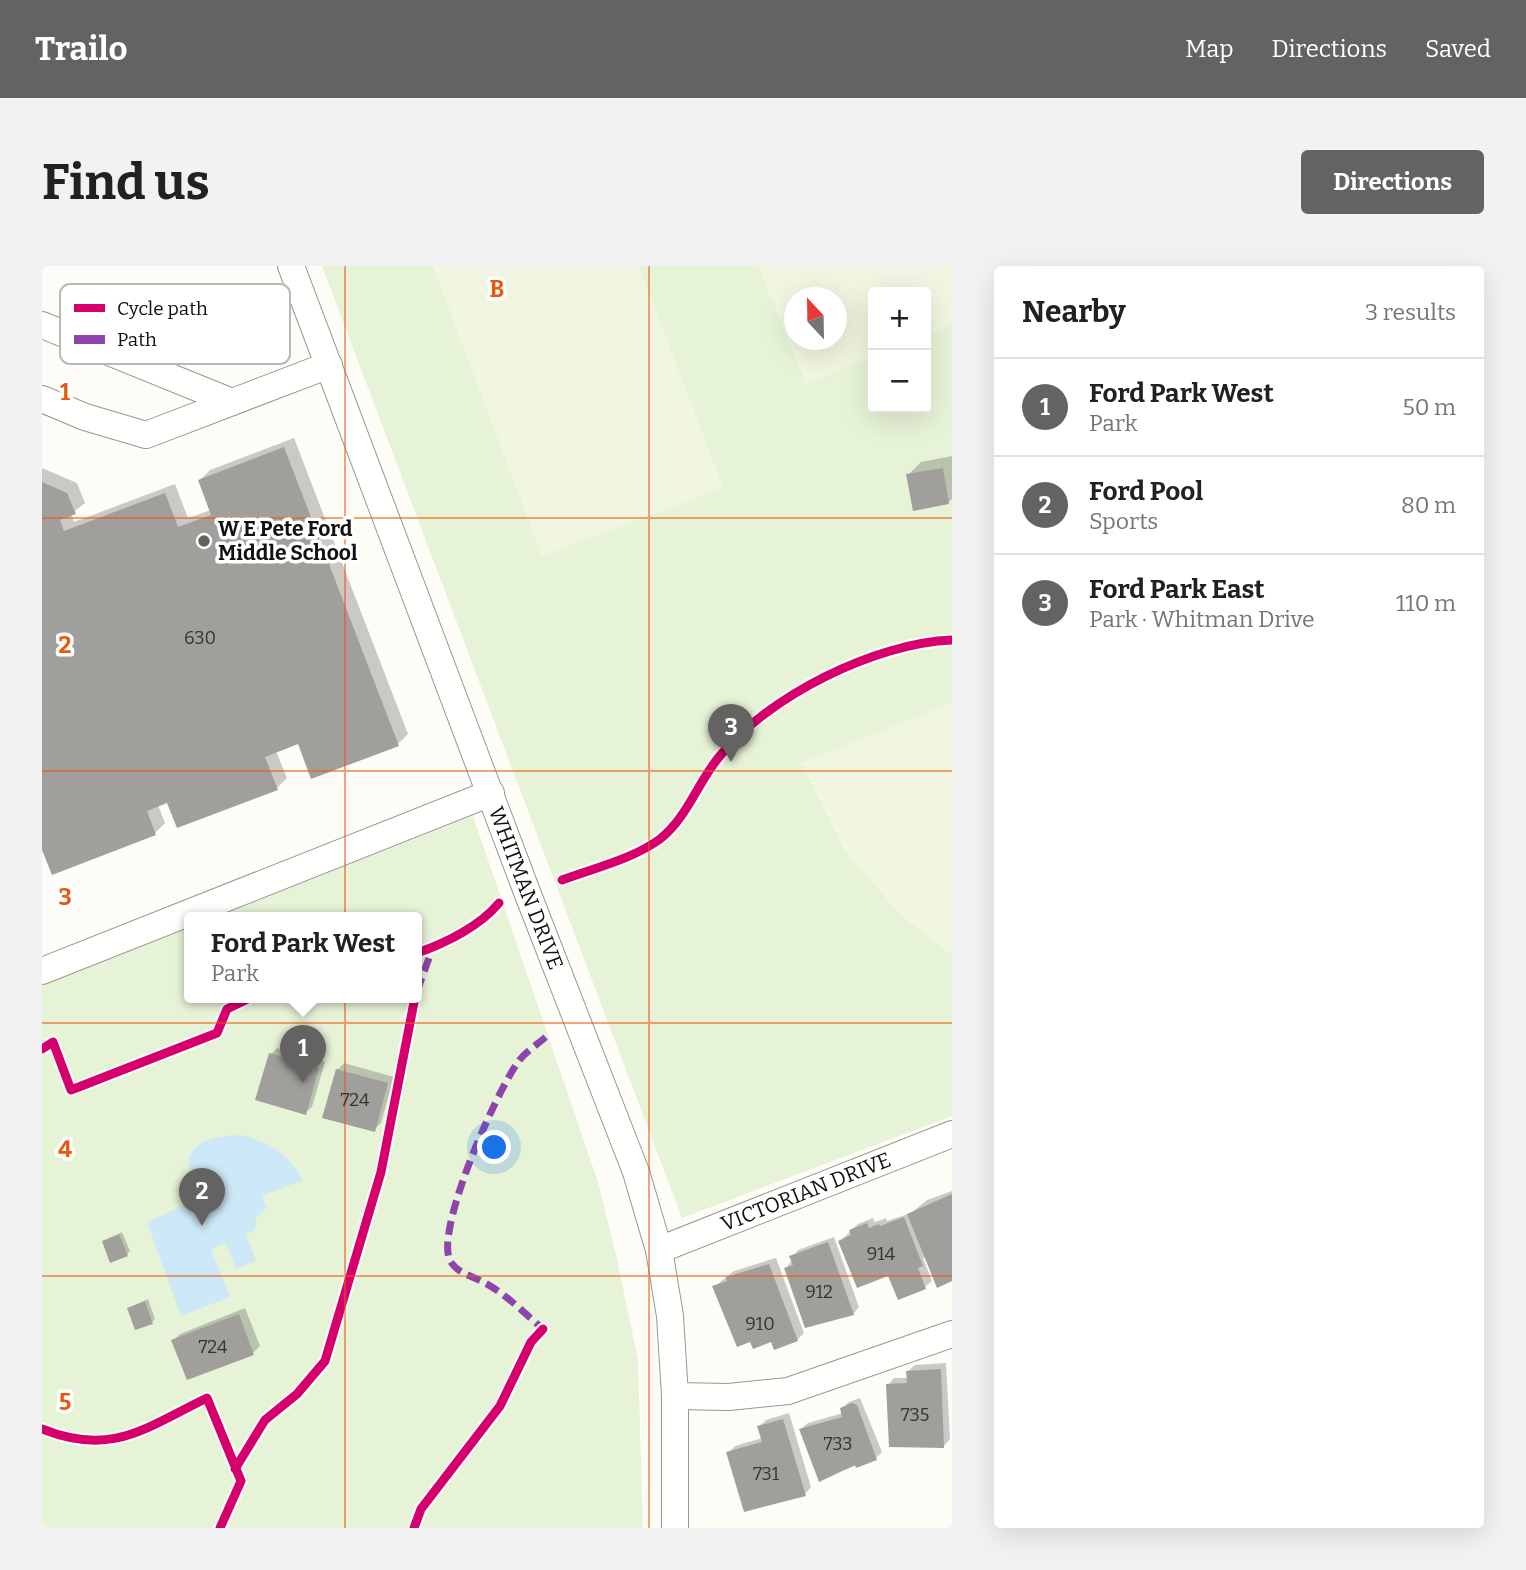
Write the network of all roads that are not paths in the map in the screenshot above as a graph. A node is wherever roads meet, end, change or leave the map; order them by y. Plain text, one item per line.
1 (291, 266) edge
2 (42, 325) edge
3 (60, 332) edge
4 (138, 364) edge
5 (329, 365) junction
6 (42, 399) edge
7 (232, 402) junction
8 (491, 793) junction
9 (191, 912) edge
10 (184, 915) edge
11 (42, 971) edge
12 (952, 1134) edge
13 (659, 1250) junction
14 (952, 1334) edge
15 (675, 1396) junction
16 (675, 1528) edge

1 - 5 street, WHITMAN DRIVE
2 - 3 street
4 - 7 street
5 - 7 street
5 - 8 street, WHITMAN DRIVE
6 - 7 street
8 - 9 street
8 - 13 street, WHITMAN DRIVE
10 - 11 street
12 - 13 street, VICTORIAN DRIVE
13 - 15 street, WHITMAN DRIVE
14 - 15 street
15 - 16 street, WHITMAN DRIVE

